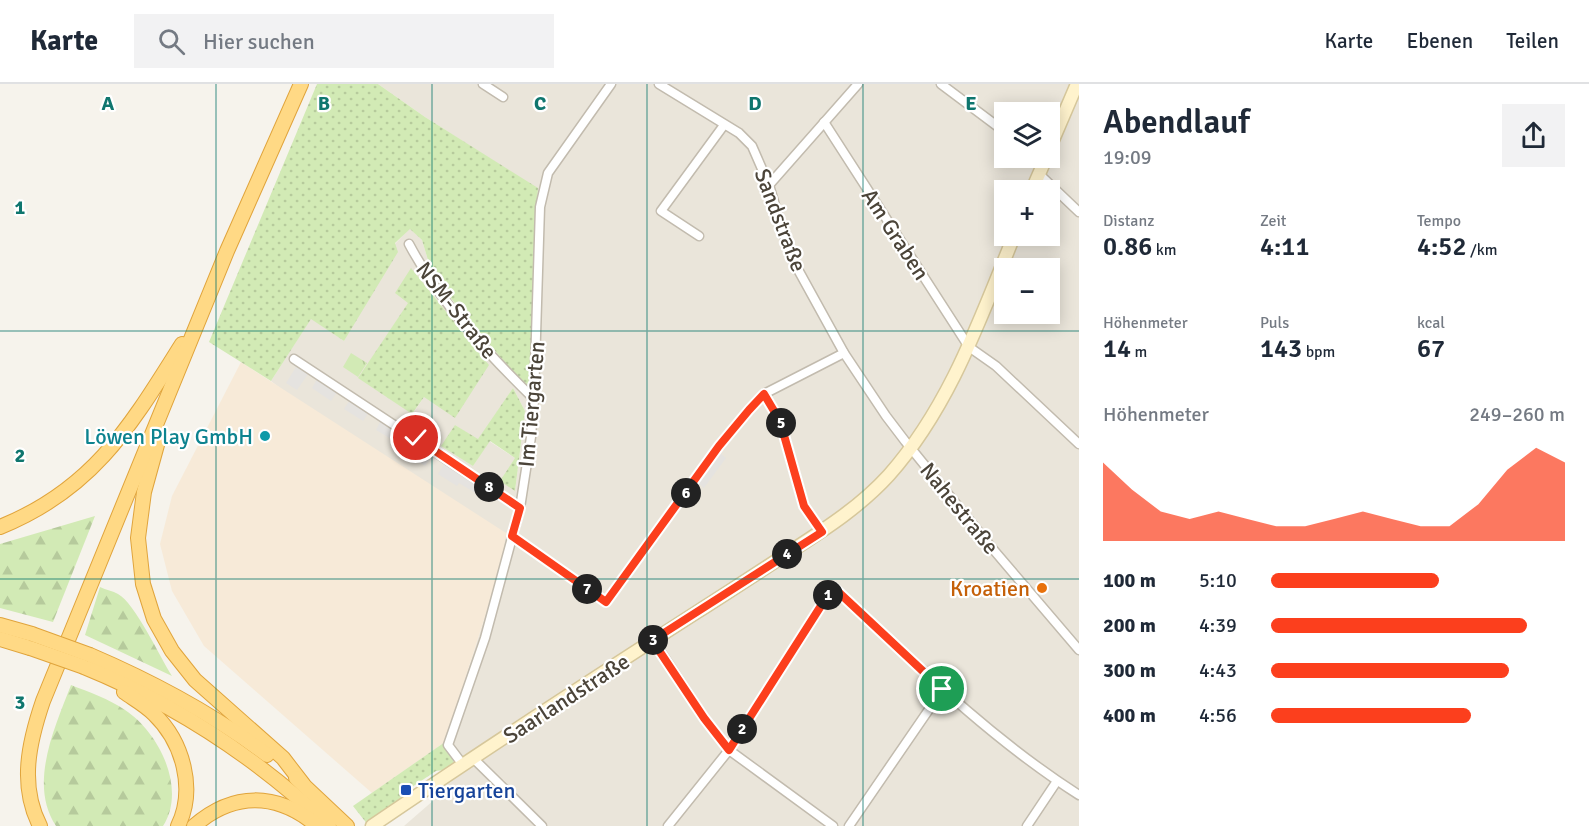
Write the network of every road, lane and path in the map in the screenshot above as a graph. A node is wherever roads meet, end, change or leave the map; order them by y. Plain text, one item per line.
1 (301, 84) edge
2 (483, 84) edge
3 (611, 84) edge
4 (659, 84) edge
5 (858, 84) edge
6 (941, 84) edge
7 (1077, 84) edge
8 (503, 97) dead end
9 (824, 122) junction
10 (994, 124) edge
11 (1060, 124) edge
12 (724, 125) junction
13 (1042, 168) edge
14 (1039, 174) junction
15 (1036, 180) edge
16 (769, 185) junction
17 (1079, 212) edge
18 (699, 236) dead end
19 (409, 244) dead end
20 (1010, 246) edge
21 (201, 315) junction
22 (969, 346) junction
23 (844, 353) junction
24 (294, 359) dead end
25 (180, 367) junction
26 (764, 394) junction
27 (534, 399) junction
28 (1079, 444) edge
29 (910, 448) junction
30 (520, 508) junction
31 (0, 527) edge
32 (822, 532) junction
33 (512, 536) junction
34 (0, 625) edge
35 (0, 639) edge
36 (653, 640) junction
37 (31, 641) junction
38 (1079, 650) edge
39 (90, 664) junction
40 (942, 689) junction
41 (729, 750) junction
42 (468, 762) junction
43 (1057, 781) junction
44 (303, 784) junction
45 (1079, 795) edge
46 (339, 824) edge
47 (40, 826) edge
48 (178, 826) edge
49 (194, 826) edge
50 (317, 826) edge
51 (372, 826) edge
52 (542, 826) edge
53 (668, 826) edge
54 (833, 826) edge
55 (849, 826) edge
56 (1027, 826) edge

1 - 21 highway
2 - 8 street
3 - 27 street, Im Tiergarten
4 - 12 street, Sandstraße
5 - 9 street
6 - 10 street
7 - 11 main road
9 - 16 street
9 - 22 street, Am Graben
12 - 16 street, Sandstraße
12 - 18 street
13 - 14 main road
14 - 15 main road
14 - 17 street
16 - 23 street, Sandstraße
19 - 27 street, NSM-Straße
20 - 22 main road, Saarlandstraße
21 - 25 highway
21 - 31 highway
22 - 28 street
22 - 29 main road, Saarlandstraße
23 - 26 street
23 - 29 street, Sandstraße
24 - 30 street
25 - 44 highway
25 - 47 highway
26 - 32 street
26 - 33 street
27 - 30 street, Im Tiergarten
29 - 32 main road, Saarlandstraße
29 - 38 street, Nahestraße
30 - 33 street, Im Tiergarten
32 - 36 main road, Saarlandstraße
33 - 42 street, Im Tiergarten
34 - 37 highway
35 - 37 highway
36 - 41 street
36 - 42 main road, Saarlandstraße
37 - 39 highway, bridge
39 - 44 highway
39 - 46 highway
39 - 48 highway
40 - 41 street
40 - 43 street
40 - 55 street
41 - 53 street
41 - 54 street
42 - 51 main road, Saarlandstraße
42 - 52 street
43 - 45 street
43 - 56 street
44 - 46 highway
49 - 50 highway

